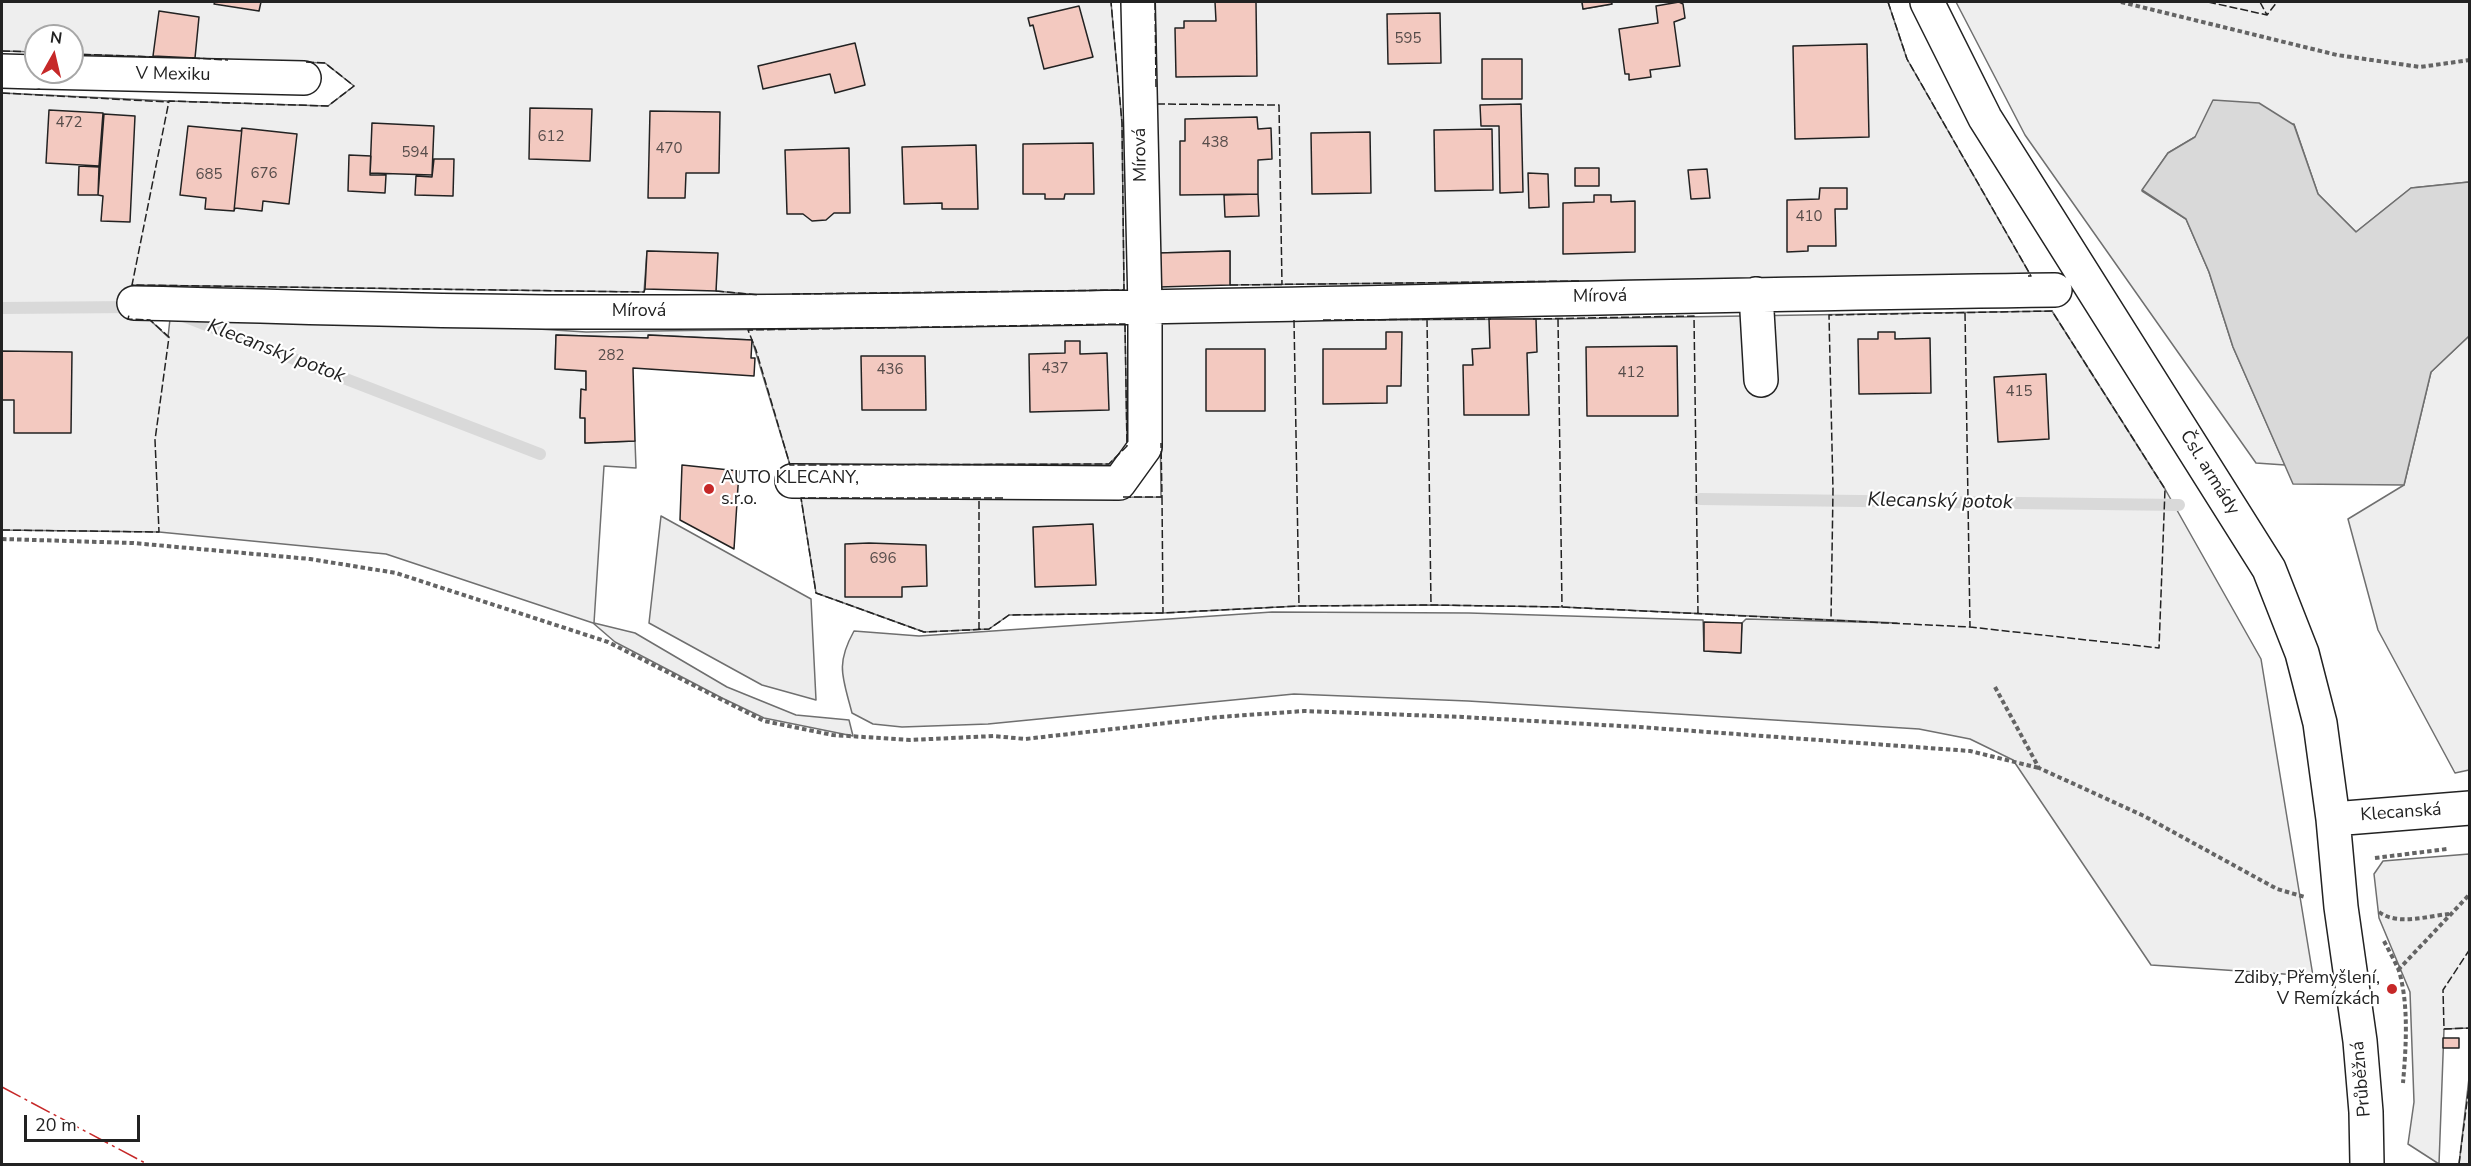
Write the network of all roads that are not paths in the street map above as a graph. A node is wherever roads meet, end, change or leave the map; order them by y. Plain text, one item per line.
1 (1138, 2) edge
2 (1927, 2) edge
3 (2, 71) edge
4 (24, 72) edge
5 (84, 73) edge
6 (304, 78) dead end
7 (2055, 290) dead end
8 (1756, 294) junction
9 (134, 303) dead end
10 (1145, 308) junction
11 (1761, 380) dead end
12 (792, 481) dead end
13 (2469, 808) edge
14 (2333, 819) junction
15 (2352, 995) joint
16 (2367, 1164) edge

1 - 10 street, Mírová
2 - 14 street, Čsl. armády
3 - 4 street
5 - 6 street, V Mexiku
7 - 8 street, Mírová
8 - 10 street, Mírová
8 - 11 street
9 - 10 street, Mírová
10 - 12 street, Mírová
13 - 14 street, Klecanská
14 - 15 street, Čsl. armády
15 - 16 street, Průběžná

